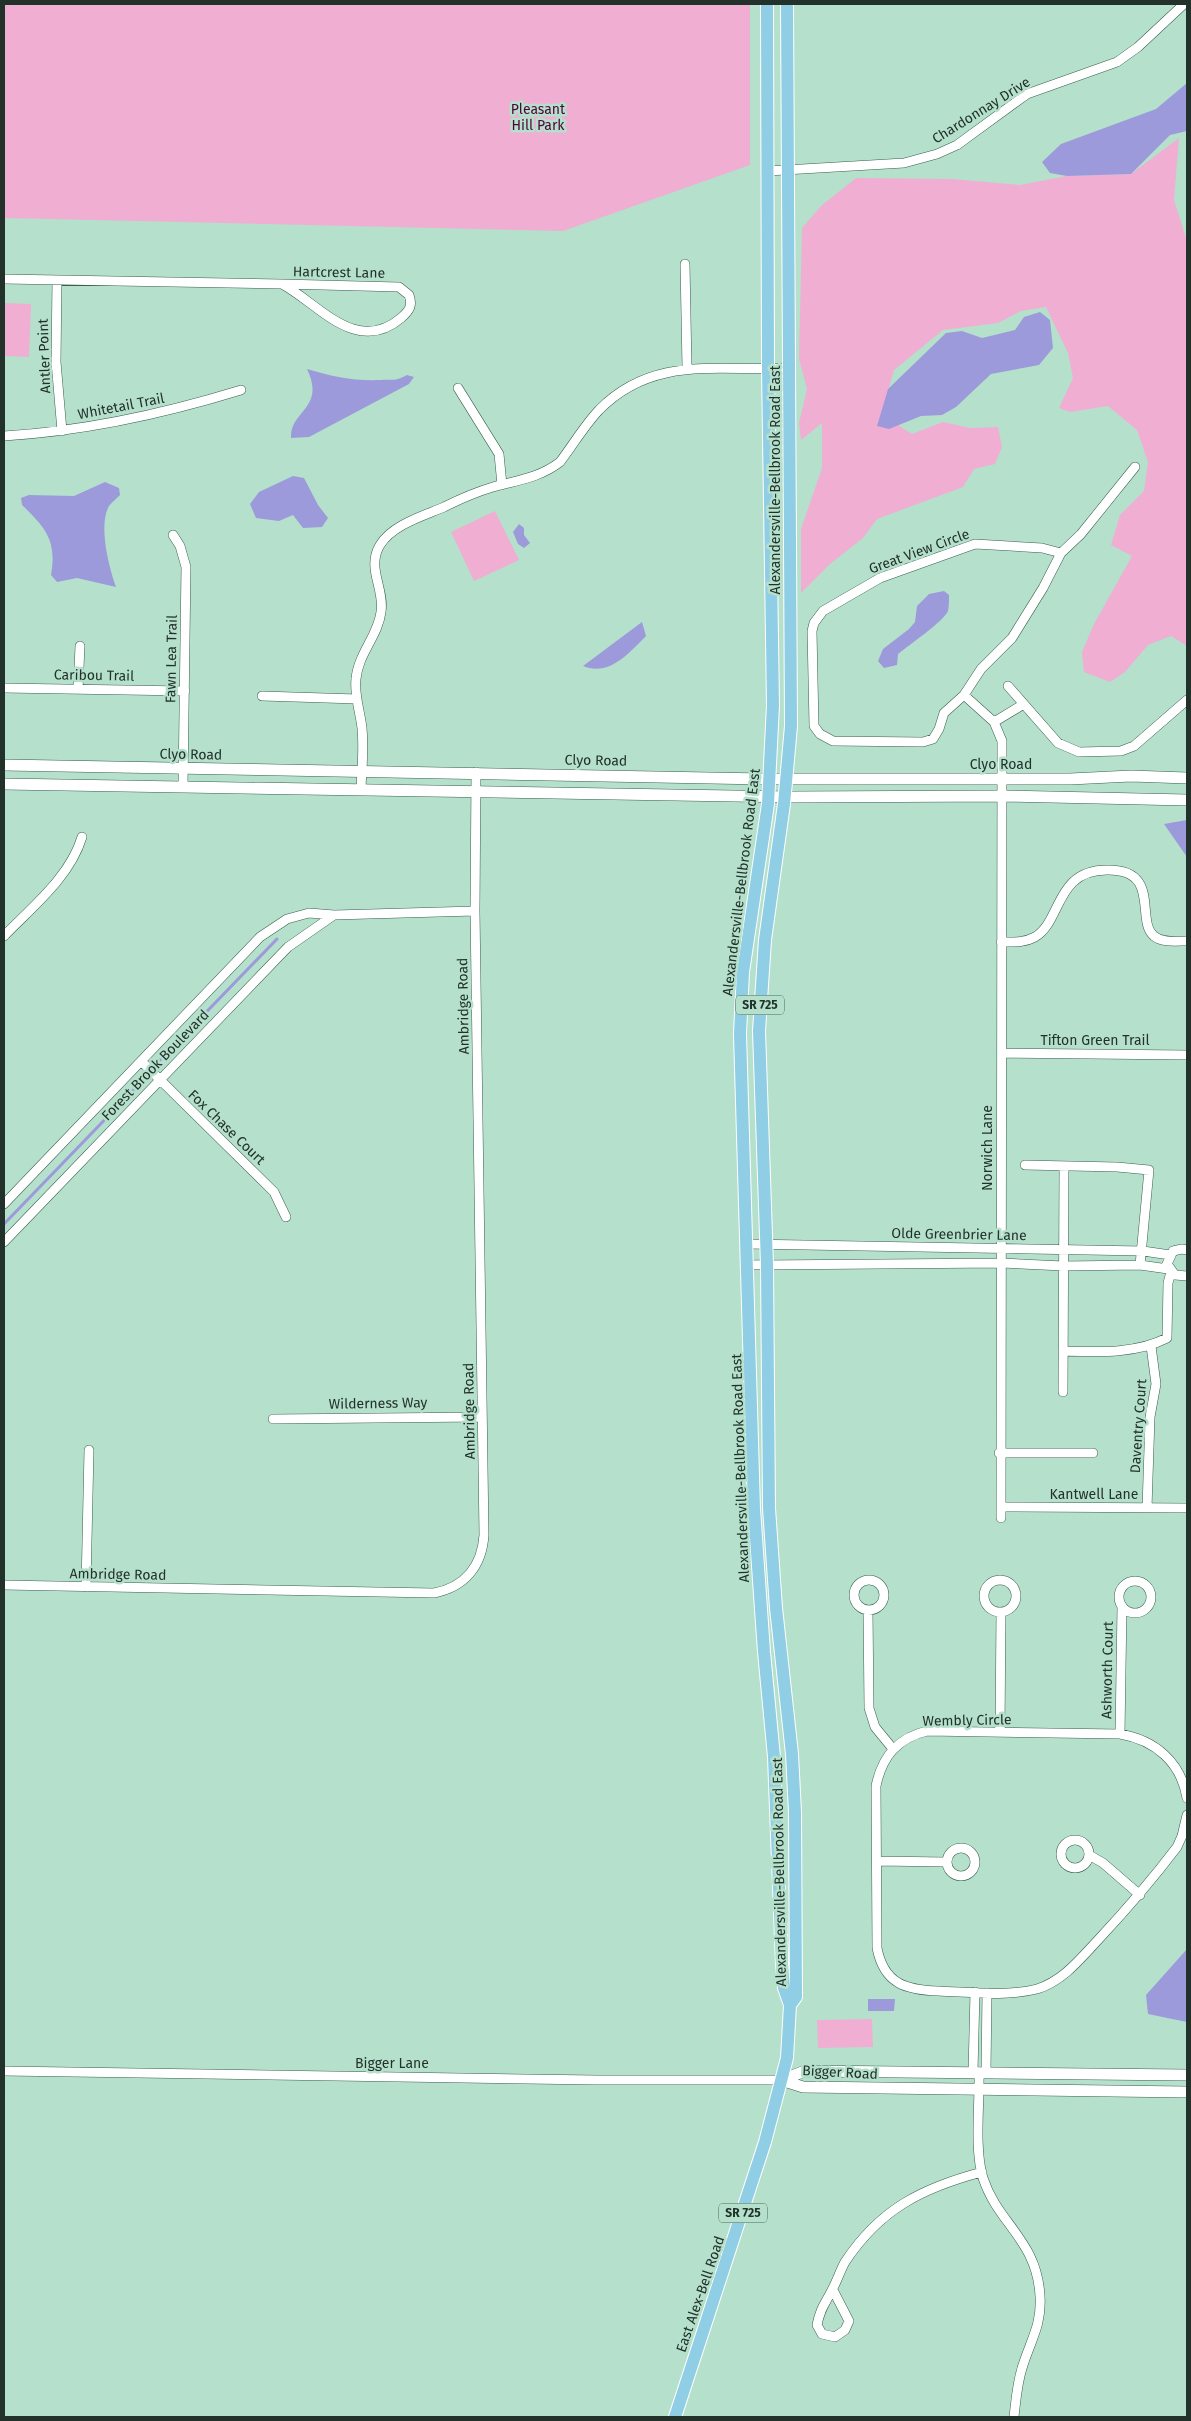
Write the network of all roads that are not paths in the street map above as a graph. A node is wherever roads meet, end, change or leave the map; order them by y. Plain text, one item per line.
1 (767, 4) edge
2 (786, 4) edge
3 (1184, 4) edge
4 (768, 171) junction
5 (789, 171) junction
6 (685, 264) dead end
7 (4, 279) edge
8 (56, 280) junction
9 (282, 284) junction
10 (687, 368) junction
11 (789, 368) junction
12 (768, 369) junction
13 (458, 388) dead end
14 (241, 390) dead end
15 (62, 431) junction
16 (4, 436) edge
17 (1135, 467) dead end
18 (502, 485) junction
19 (173, 535) dead end
20 (771, 553) junction
21 (791, 553) junction
22 (1061, 553) junction
23 (80, 646) dead end
24 (1008, 686) dead end
25 (4, 688) edge
26 (78, 689) junction
27 (184, 691) junction
28 (964, 695) junction
29 (262, 696) dead end
30 (357, 699) junction
31 (1187, 700) edge
32 (1024, 704) junction
33 (994, 722) junction
34 (4, 765) edge
35 (183, 768) junction
36 (362, 772) junction
37 (476, 772) junction
38 (1003, 778) junction
39 (1187, 778) edge
40 (770, 779) junction
41 (787, 779) junction
42 (4, 784) edge
43 (183, 786) junction
44 (361, 788) junction
45 (476, 790) junction
46 (768, 796) junction
47 (785, 796) junction
48 (1003, 796) junction
49 (1187, 800) edge
50 (82, 837) dead end
51 (475, 912) junction
52 (334, 915) junction
53 (4, 936) edge
54 (1001, 942) junction
55 (1187, 942) edge
56 (1002, 1053) junction
57 (1187, 1055) edge
58 (141, 1061) junction
59 (160, 1080) junction
60 (1025, 1165) dead end
61 (1064, 1167) junction
62 (4, 1204) edge
63 (286, 1217) dead end
64 (4, 1242) edge
65 (747, 1244) junction
66 (766, 1244) junction
67 (1001, 1248) junction
68 (1064, 1250) junction
69 (1187, 1250) edge
70 (1143, 1251) junction
71 (1170, 1255) junction
72 (1001, 1262) junction
73 (748, 1265) junction
74 (767, 1265) junction
75 (1140, 1265) junction
76 (1063, 1266) junction
77 (1170, 1270) junction
78 (1187, 1276) edge
79 (1151, 1346) junction
80 (1064, 1351) junction
81 (1063, 1392) dead end
82 (482, 1417) junction
83 (273, 1419) dead end
84 (89, 1450) dead end
85 (999, 1453) junction
86 (1093, 1453) dead end
87 (1001, 1506) junction
88 (769, 1508) junction
89 (1147, 1508) junction
90 (1187, 1508) edge
91 (754, 1509) junction
92 (1001, 1518) dead end
93 (4, 1585) edge
94 (86, 1587) junction
95 (1122, 1606) dead end
96 (868, 1610) dead end
97 (1001, 1612) dead end
98 (770, 1703) junction
99 (787, 1703) junction
100 (1000, 1732) junction
101 (1120, 1734) junction
102 (892, 1749) junction
103 (1184, 1770) edge
104 (1187, 1798) edge
105 (1187, 1815) edge
106 (1089, 1855) dead end
107 (878, 1861) junction
108 (946, 1862) dead end
109 (1140, 1895) junction
110 (974, 1992) junction
111 (987, 1993) junction
112 (790, 2005) junction
113 (4, 2071) edge
114 (979, 2072) junction
115 (1187, 2075) edge
116 (781, 2080) junction
117 (980, 2089) junction
118 (1187, 2092) edge
119 (982, 2172) junction
120 (833, 2290) junction
121 (675, 2417) edge
122 (1014, 2417) edge

1 - 4 main road, Alexandersville-Bellbrook Road East / SR 725
2 - 5 main road, Alexandersville-Bellbrook Road East / SR 725
3 - 5 street, Chardonnay Drive
4 - 5 street, Chardonnay Drive
4 - 12 main road, Alexandersville-Bellbrook Road East / SR 725
5 - 11 main road, Alexandersville-Bellbrook Road East / SR 725
6 - 10 street
7 - 8 street, Hartcrest Lane
8 - 9 street, Hartcrest Lane
8 - 15 street, Antler Point
9 - 9 street, Hartcrest Lane
10 - 12 street
10 - 18 street
11 - 12 street
11 - 21 main road, Alexandersville-Bellbrook Road East / SR 725
12 - 20 main road, Alexandersville-Bellbrook Road East / SR 725
13 - 18 street
14 - 15 street, Whitetail Trail
15 - 16 street, Whitetail Trail
17 - 22 street, Great View Circle
18 - 30 street
19 - 27 street, Fawn Lea Trail
20 - 21 main road
20 - 40 main road, Alexandersville-Bellbrook Road East / SR 725
21 - 41 main road, Alexandersville-Bellbrook Road East / SR 725
22 - 28 street, Great View Circle
22 - 28 street, Great View Circle
23 - 26 street
24 - 32 street
25 - 26 street, Caribou Trail
26 - 27 street, Caribou Trail
27 - 35 street, Fawn Lea Trail
28 - 33 street
29 - 30 street
30 - 36 street
31 - 32 street
32 - 33 street
33 - 38 street
34 - 35 street, Clyo Road
35 - 36 street, Clyo Road
35 - 43 street, Fawn Lea Trail
36 - 37 street, Clyo Road
36 - 44 street
37 - 40 street, Clyo Road
37 - 45 street, Ambridge Road
38 - 39 street, Clyo Road
38 - 41 street, Clyo Road
38 - 48 street, Norwich Lane
40 - 41 street, Clyo Road
40 - 46 main road, Alexandersville-Bellbrook Road East / SR 725
41 - 47 main road, Alexandersville-Bellbrook Road East / SR 725
42 - 43 street
43 - 44 street
44 - 45 street
45 - 46 street
45 - 51 street, Ambridge Road
46 - 47 street
46 - 65 main road, Alexandersville-Bellbrook Road East / SR 725
47 - 48 street
47 - 66 main road, Alexandersville-Bellbrook Road East / SR 725
48 - 49 street
48 - 54 street, Norwich Lane
50 - 53 street
51 - 52 street, Forest Brook Boulevard
51 - 82 street, Ambridge Road
52 - 58 street, Forest Brook Boulevard
52 - 59 street, Forest Brook Boulevard
54 - 55 street
54 - 56 street, Norwich Lane
56 - 57 street, Tifton Green Trail
56 - 67 street, Norwich Lane
58 - 59 street, Fox Chase Court
58 - 62 street, Forest Brook Boulevard
59 - 63 street, Fox Chase Court
59 - 64 street, Forest Brook Boulevard
60 - 61 street
61 - 68 street
61 - 70 street
65 - 66 street, Olde Greenbrier Lane
65 - 73 main road, Alexandersville-Bellbrook Road East / SR 725
66 - 67 street, Olde Greenbrier Lane
66 - 74 main road, Alexandersville-Bellbrook Road East / SR 725
67 - 68 street, Olde Greenbrier Lane
67 - 72 street, Norwich Lane
68 - 70 street, Olde Greenbrier Lane
68 - 76 street
69 - 71 street, Olde Greenbrier Lane
70 - 71 street, Olde Greenbrier Lane
70 - 75 street
71 - 77 street
72 - 74 street, Olde Greenbrier Lane
72 - 76 street, Olde Greenbrier Lane
72 - 85 street, Norwich Lane
73 - 74 street, Olde Greenbrier Lane
73 - 91 main road, Alexandersville-Bellbrook Road East / SR 725
74 - 88 main road, Alexandersville-Bellbrook Road East / SR 725
75 - 76 street, Olde Greenbrier Lane
75 - 77 street, Olde Greenbrier Lane
76 - 80 street
77 - 78 street, Olde Greenbrier Lane
77 - 79 street
79 - 80 street
79 - 89 street, Daventry Court
80 - 81 street
82 - 83 street, Wilderness Way
82 - 94 street, Ambridge Road
84 - 94 street
85 - 86 street
85 - 87 street, Norwich Lane
87 - 89 street, Kantwell Lane
87 - 92 street, Norwich Lane
88 - 91 main road
88 - 99 main road, Alexandersville-Bellbrook Road East / SR 725
89 - 90 street, Kantwell Lane
91 - 98 main road, Alexandersville-Bellbrook Road East / SR 725
93 - 94 street, Ambridge Road
95 - 101 street, Ashworth Court
96 - 102 street
97 - 100 street
98 - 99 main road
98 - 112 main road, Alexandersville-Bellbrook Road East / SR 725
99 - 112 main road, Alexandersville-Bellbrook Road East / SR 725
100 - 101 street, Wembly Circle
100 - 102 street, Wembly Circle
101 - 103 street, Wembly Circle
102 - 107 street, Wembly Circle
103 - 104 street, Wembly Circle
105 - 109 street, Wembly Circle
106 - 109 street
107 - 108 street
107 - 110 street, Wembly Circle
109 - 111 street, Wembly Circle
110 - 111 street, Wembly Circle
110 - 114 street
111 - 114 street
112 - 116 main road, East Alex-Bell Road / SR 725
113 - 116 street, Bigger Lane
114 - 115 street, Bigger Road
114 - 116 street, Bigger Road
114 - 117 street
116 - 117 street, Bigger Road
116 - 121 main road, East Alex-Bell Road / SR 725
117 - 118 street, Bigger Road
117 - 119 street
119 - 120 street
119 - 122 street
120 - 120 street

